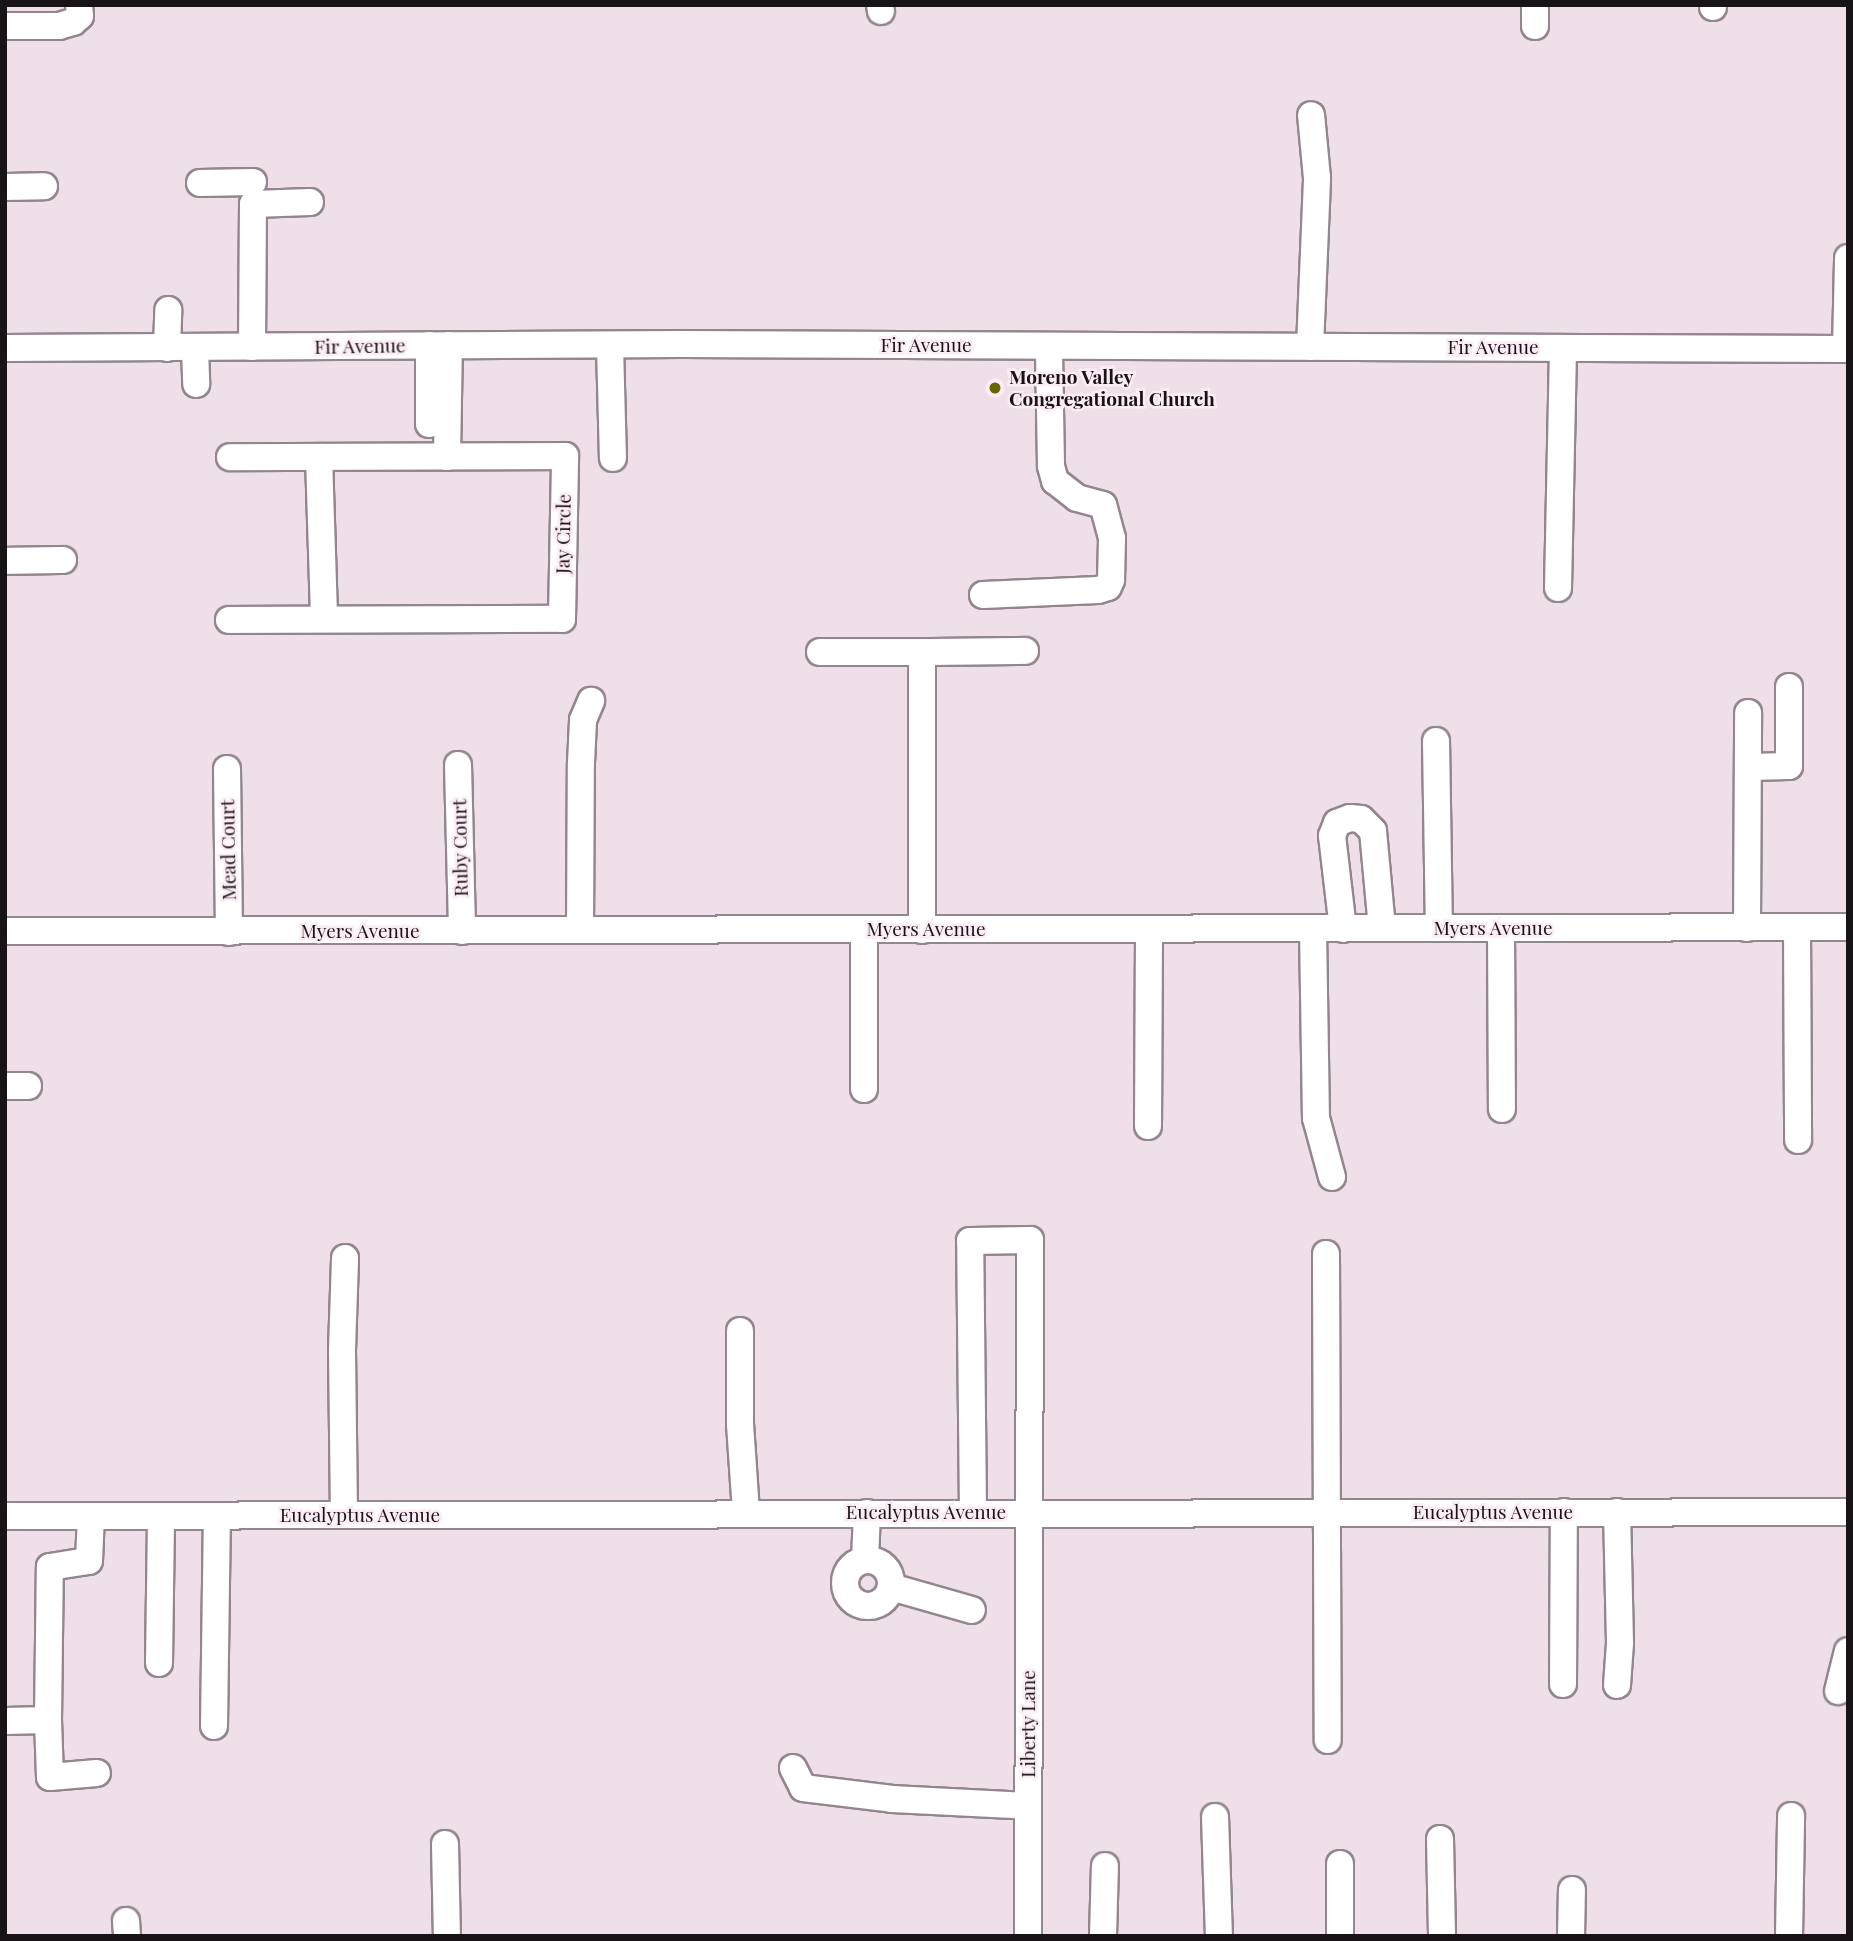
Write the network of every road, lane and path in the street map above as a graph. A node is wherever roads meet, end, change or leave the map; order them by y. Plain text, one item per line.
1 (79, 5) edge
2 (5, 26) edge
3 (1311, 115) dead end
4 (253, 182) dead end
5 (200, 183) dead end
6 (44, 186) dead end
7 (5, 187) edge
8 (310, 202) dead end
9 (1848, 258) edge
10 (168, 310) dead end
11 (439, 345) junction
12 (610, 346) junction
13 (1049, 346) junction
14 (252, 347) junction
15 (1310, 347) junction
16 (5, 348) edge
17 (167, 348) junction
18 (195, 348) junction
19 (1563, 348) junction
20 (1847, 349) edge
21 (197, 384) dead end
22 (230, 457) dead end
23 (319, 457) junction
24 (438, 457) junction
25 (613, 458) dead end
26 (63, 560) dead end
27 (5, 561) edge
28 (1558, 588) dead end
29 (983, 594) dead end
30 (324, 619) junction
31 (229, 620) dead end
32 (1025, 651) dead end
33 (820, 652) dead end
34 (922, 652) junction
35 (1789, 687) dead end
36 (591, 701) dead end
37 (1748, 713) dead end
38 (1436, 741) dead end
39 (458, 765) dead end
40 (1748, 767) junction
41 (227, 769) dead end
42 (1382, 928) junction
43 (1439, 928) junction
44 (1501, 928) junction
45 (1748, 928) junction
46 (1797, 928) junction
47 (1848, 928) edge
48 (1149, 929) junction
49 (1314, 929) junction
50 (1343, 929) junction
51 (462, 930) junction
52 (580, 930) junction
53 (864, 930) junction
54 (922, 930) junction
55 (5, 932) edge
56 (229, 932) junction
57 (864, 1089) dead end
58 (1502, 1109) dead end
59 (1148, 1126) dead end
60 (1798, 1140) dead end
61 (1332, 1177) dead end
62 (1326, 1254) dead end
63 (345, 1258) dead end
64 (740, 1331) dead end
65 (973, 1512) junction
66 (1028, 1512) junction
67 (1328, 1512) junction
68 (1564, 1512) junction
69 (1617, 1512) junction
70 (1848, 1512) edge
71 (746, 1513) junction
72 (867, 1513) junction
73 (344, 1515) junction
74 (91, 1516) junction
75 (161, 1516) junction
76 (217, 1516) junction
77 (5, 1517) edge
78 (865, 1560) junction
79 (891, 1587) junction
80 (972, 1609) dead end
81 (1848, 1651) edge
82 (159, 1663) dead end
83 (1563, 1684) dead end
84 (1617, 1685) dead end
85 (1838, 1691) dead end
86 (48, 1720) junction
87 (5, 1721) edge
88 (214, 1726) dead end
89 (1328, 1740) dead end
90 (793, 1768) dead end
91 (97, 1773) dead end
92 (1028, 1806) junction
93 (1791, 1816) dead end
94 (1215, 1817) dead end
95 (1440, 1839) dead end
96 (445, 1843) dead end
97 (1340, 1864) dead end
98 (1105, 1866) dead end
99 (1572, 1890) dead end
100 (447, 1936) edge
101 (1028, 1936) edge
102 (1103, 1936) edge
103 (1219, 1936) edge
104 (1340, 1936) edge
105 (1442, 1936) edge
106 (1571, 1936) edge
107 (1789, 1936) edge

1 - 2 street
3 - 15 street
4 - 5 street
6 - 7 street
8 - 14 street
9 - 20 street
10 - 17 street
11 - 12 street, Fir Avenue
11 - 14 street, Fir Avenue
11 - 24 street
12 - 13 street, Fir Avenue
12 - 25 street
13 - 15 street, Fir Avenue
13 - 29 street
14 - 18 street, Fir Avenue
15 - 19 street, Fir Avenue
16 - 17 street, Fir Avenue
17 - 18 street, Fir Avenue
18 - 21 street
19 - 20 street, Fir Avenue
19 - 28 street
22 - 23 street, Jay Circle
23 - 24 street, Jay Circle
23 - 30 street
24 - 30 street, Jay Circle
26 - 27 street
30 - 31 street, Jay Circle
32 - 34 street
33 - 34 street
34 - 54 street
35 - 40 street
36 - 52 street
37 - 40 street
38 - 43 street
39 - 51 street, Ruby Court
40 - 45 street
41 - 56 street, Mead Court
42 - 43 street, Myers Avenue
42 - 50 street, Myers Avenue
42 - 50 street
43 - 44 street, Myers Avenue
44 - 45 street, Myers Avenue
44 - 58 street
45 - 46 street, Myers Avenue
46 - 47 street, Myers Avenue
46 - 60 street
48 - 49 street, Myers Avenue
48 - 54 street, Myers Avenue
48 - 59 street
49 - 50 street, Myers Avenue
49 - 61 street
51 - 52 street, Myers Avenue
51 - 56 street, Myers Avenue
52 - 53 street, Myers Avenue
53 - 54 street, Myers Avenue
53 - 57 street
55 - 56 street, Myers Avenue
62 - 67 street
63 - 73 street
64 - 71 street
65 - 66 street, Eucalyptus Avenue
65 - 66 street, Liberty Lane
65 - 72 street, Eucalyptus Avenue
66 - 67 street, Eucalyptus Avenue
66 - 92 street, Liberty Lane
67 - 68 street, Eucalyptus Avenue
67 - 89 street
68 - 69 street, Eucalyptus Avenue
68 - 83 street
69 - 70 street, Eucalyptus Avenue
69 - 84 street
71 - 72 street, Eucalyptus Avenue
71 - 73 street, Eucalyptus Avenue
72 - 78 street
73 - 76 street, Eucalyptus Avenue
74 - 75 street, Eucalyptus Avenue
74 - 77 street, Eucalyptus Avenue
74 - 86 street
75 - 76 street, Eucalyptus Avenue
75 - 82 street
76 - 88 street
78 - 79 street
78 - 79 street
79 - 80 street
81 - 85 street
86 - 87 street
86 - 91 street
90 - 92 street
92 - 101 street, Liberty Lane
93 - 107 street
94 - 103 street
95 - 105 street
96 - 100 street
97 - 104 street
98 - 102 street
99 - 106 street

